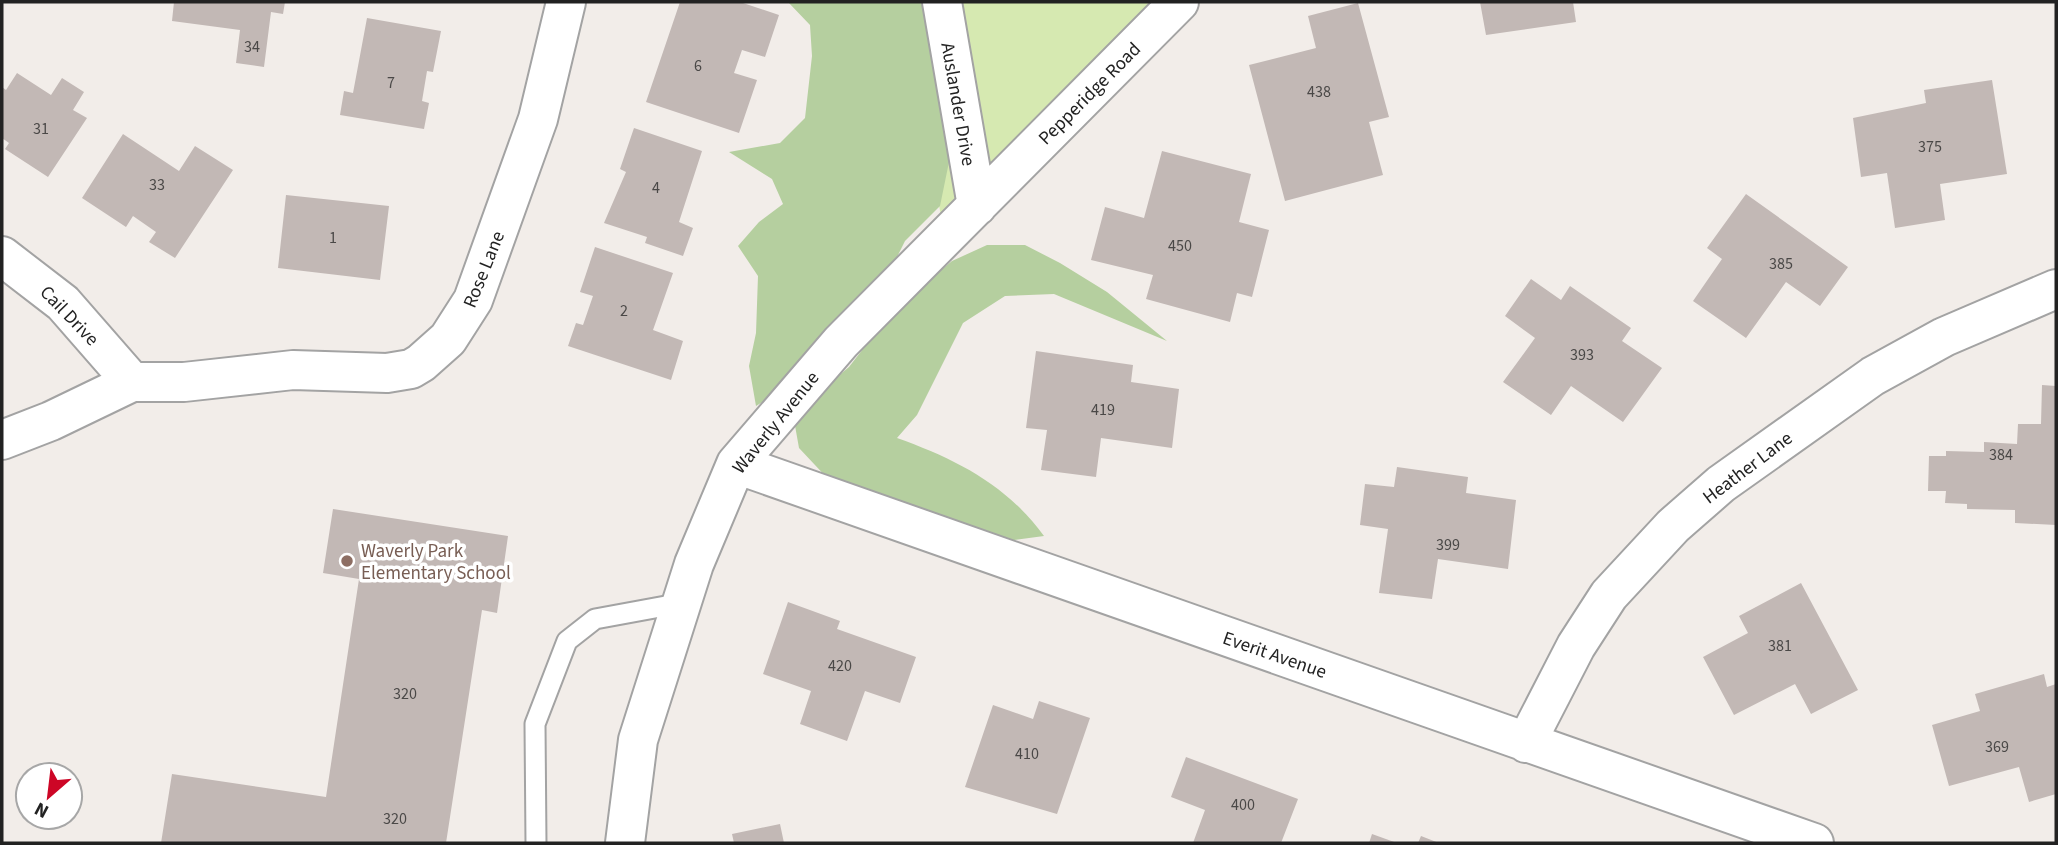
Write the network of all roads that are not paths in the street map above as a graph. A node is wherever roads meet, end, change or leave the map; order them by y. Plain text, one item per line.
1 (566, 2) edge
2 (942, 2) edge
3 (1179, 2) edge
4 (988, 195) junction
5 (2, 256) edge
6 (2056, 289) edge
7 (132, 382) junction
8 (2, 440) edge
9 (736, 464) junction
10 (682, 603) junction
11 (1526, 743) junction
12 (536, 843) edge
13 (625, 843) edge
14 (1814, 843) edge

1 - 7 street, Rose Lane
2 - 4 street, Auslander Drive
3 - 4 street, Pepperidge Road
4 - 9 street, Waverly Avenue
5 - 7 street, Cail Drive
6 - 11 street, Heather Lane
7 - 8 street
9 - 10 street, Waverly Avenue
9 - 11 street, Everit Avenue
10 - 12 lane
10 - 13 street, Waverly Avenue
11 - 14 street, Everit Avenue

